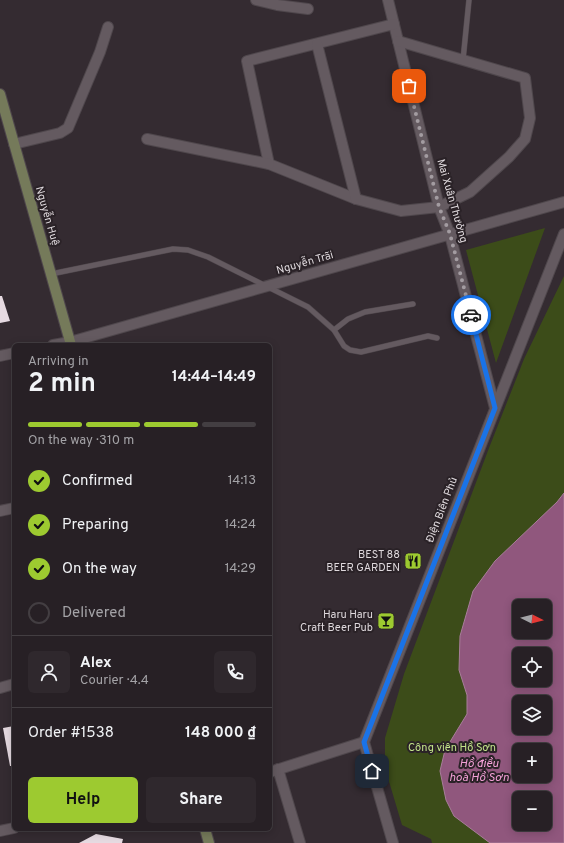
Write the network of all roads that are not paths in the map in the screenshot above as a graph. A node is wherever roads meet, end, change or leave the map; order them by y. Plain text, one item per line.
1 (256, 0) edge
2 (388, 0) edge
3 (469, 0) edge
4 (308, 9) dead end
5 (394, 24) junction
6 (108, 27) dead end
7 (398, 41) junction
8 (317, 44) junction
9 (463, 60) junction
10 (0, 94) edge
11 (147, 139) dead end
12 (14, 144) junction
13 (269, 164) junction
14 (356, 199) junction
15 (564, 202) edge
16 (439, 207) junction
17 (450, 234) junction
18 (564, 234) edge
19 (51, 274) junction
20 (266, 286) junction
21 (413, 304) dead end
22 (334, 330) junction
23 (437, 338) dead end
24 (71, 343) edge
25 (12, 353) edge
26 (0, 356) edge
27 (495, 408) junction
28 (12, 508) edge
29 (0, 511) edge
30 (12, 685) edge
31 (0, 688) edge
32 (364, 742) junction
33 (274, 771) edge
34 (12, 828) edge
35 (0, 831) edge
36 (206, 831) edge
37 (209, 843) edge
38 (300, 843) edge
39 (393, 843) edge

1 - 4 street
2 - 5 street, Mai Xuân Thưởng
3 - 9 lane
5 - 7 street, Mai Xuân Thưởng
5 - 8 street
6 - 12 street
7 - 9 street
7 - 16 street, Mai Xuân Thưởng
8 - 13 street
8 - 14 street
9 - 16 street
10 - 12 main road, Nguyễn Huệ
11 - 13 street
12 - 19 main road, Nguyễn Huệ
13 - 14 street
14 - 16 street
15 - 17 street, Nguyễn Trãi
16 - 17 street, Mai Xuân Thưởng
17 - 20 street, Nguyễn Trãi
17 - 27 street, Mai Xuân Thưởng
18 - 27 street, Điện Biên Phủ
19 - 20 lane
19 - 24 main road, Nguyễn Huệ
20 - 22 lane
20 - 24 street, Nguyễn Trãi
21 - 22 lane
22 - 23 lane
25 - 26 street
27 - 32 street, Điện Biên Phủ
28 - 29 street
30 - 31 street
32 - 33 street
32 - 39 street
33 - 38 street
34 - 35 street
36 - 37 main road

